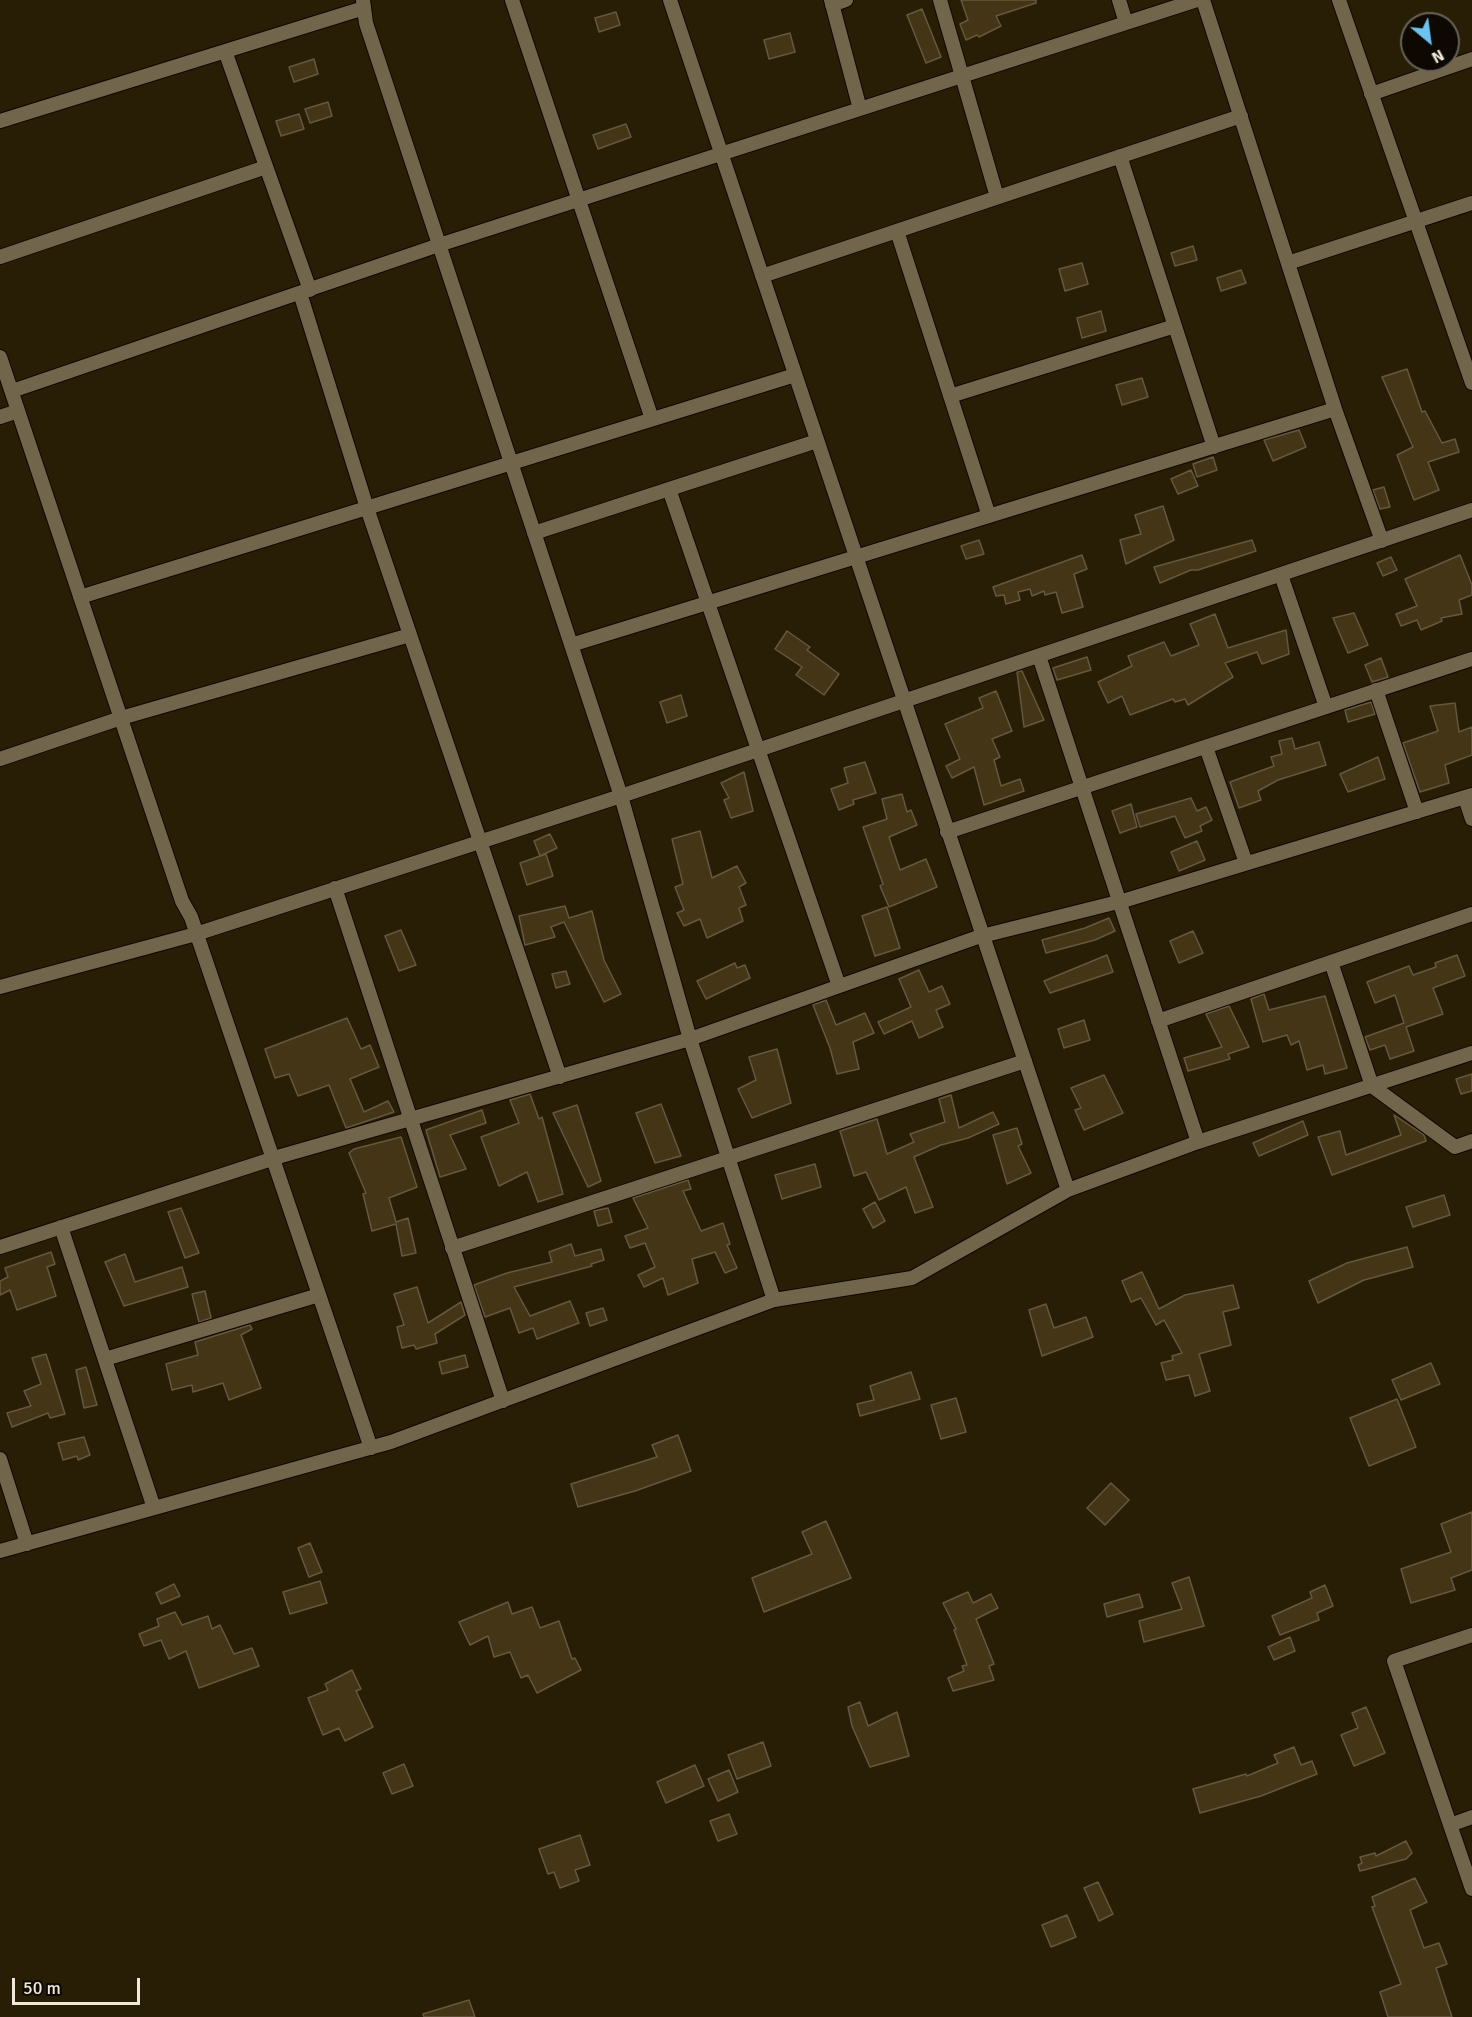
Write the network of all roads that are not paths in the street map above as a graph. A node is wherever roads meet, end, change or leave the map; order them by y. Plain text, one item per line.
1 (512, 0) edge
2 (670, 0) edge
3 (846, 0) edge
4 (940, 0) edge
5 (1119, 0) edge
6 (1197, 0) edge
7 (1203, 0) edge
8 (1339, 0) edge
9 (831, 2) edge
10 (364, 4) edge
11 (1126, 23) junction
12 (225, 51) junction
13 (1472, 59) edge
14 (962, 76) junction
15 (1371, 94) junction
16 (860, 109) junction
17 (1241, 116) junction
18 (0, 121) edge
19 (721, 154) junction
20 (1120, 156) junction
21 (266, 167) junction
22 (997, 197) junction
23 (579, 200) junction
24 (1472, 203) edge
25 (1416, 221) junction
26 (897, 231) junction
27 (439, 245) junction
28 (0, 257) edge
29 (1288, 263) junction
30 (762, 276) junction
31 (305, 291) junction
32 (1175, 326) junction
33 (0, 357) edge
34 (1469, 362) edge
35 (795, 375) junction
36 (1472, 383) edge
37 (12, 391) junction
38 (950, 396) junction
39 (1335, 409) junction
40 (18, 411) junction
41 (0, 417) edge
42 (652, 419) junction
43 (817, 441) junction
44 (1214, 447) junction
45 (511, 463) junction
46 (669, 489) junction
47 (367, 508) junction
48 (1472, 510) edge
49 (989, 516) junction
50 (534, 533) junction
51 (1382, 541) junction
52 (855, 558) junction
53 (1281, 575) junction
54 (80, 597) junction
55 (708, 603) junction
56 (410, 635) junction
57 (571, 645) junction
58 (1039, 656) junction
59 (1472, 659) edge
60 (1376, 690) junction
61 (903, 702) junction
62 (1326, 707) junction
63 (121, 718) junction
64 (1206, 747) junction
65 (758, 750) junction
66 (0, 759) edge
67 (1082, 788) junction
68 (621, 796) junction
69 (1469, 796) edge
70 (1417, 812) junction
71 (1472, 819) edge
72 (947, 832) junction
73 (480, 842) junction
74 (1246, 863) junction
75 (335, 888) junction
76 (1119, 901) junction
77 (1472, 914) edge
78 (196, 934) junction
79 (982, 935) junction
80 (1331, 962) junction
81 (839, 986) junction
82 (0, 987) edge
83 (1158, 1021) junction
84 (690, 1039) junction
85 (1472, 1053) edge
86 (1025, 1061) junction
87 (560, 1077) junction
88 (1372, 1086) junction
89 (409, 1119) junction
90 (1472, 1141) edge
91 (1198, 1142) junction
92 (729, 1158) junction
93 (273, 1159) junction
94 (1068, 1190) junction
95 (61, 1227) junction
96 (0, 1247) edge
97 (452, 1248) junction
98 (320, 1295) junction
99 (774, 1300) junction
100 (105, 1359) junction
101 (503, 1401) junction
102 (371, 1448) junction
103 (0, 1459) edge
104 (154, 1508) junction
105 (27, 1544) junction
106 (0, 1551) edge
107 (1472, 1635) edge
108 (1472, 1817) edge
109 (1450, 1825) junction
110 (1472, 1889) edge

1 - 23 street
2 - 19 street
3 - 9 street
4 - 14 street
5 - 11 street
6 - 11 street
7 - 17 street
8 - 15 street
9 - 16 street
10 - 12 street
10 - 27 street
11 - 14 street
12 - 18 street
12 - 21 street
13 - 15 street
14 - 16 street
14 - 22 street
15 - 25 street
16 - 19 street
17 - 20 street
17 - 29 street
19 - 23 street
19 - 30 street
20 - 22 street
20 - 32 street
21 - 28 street
21 - 31 street
22 - 26 street
23 - 27 street
23 - 42 street
24 - 25 street
25 - 29 street
25 - 34 street
26 - 30 street
26 - 38 street
27 - 31 street
27 - 45 street
29 - 39 street
30 - 35 street
31 - 37 street
31 - 47 street
32 - 38 street
32 - 44 street
33 - 37 street
34 - 36 street
35 - 42 street
35 - 43 street
37 - 40 street
38 - 49 street
39 - 44 street
39 - 51 street
40 - 41 street
40 - 54 street
42 - 45 street
43 - 46 street
43 - 52 street
44 - 49 street
45 - 47 street
45 - 50 street
46 - 50 street
46 - 55 street
47 - 54 street
47 - 56 street
48 - 51 street
49 - 52 street
50 - 57 street
51 - 53 street
52 - 55 street
52 - 61 street
53 - 58 street
53 - 62 street
54 - 63 street
55 - 57 street
55 - 65 street
56 - 63 street
56 - 73 street
57 - 68 street
58 - 61 street
58 - 67 street
59 - 60 street
60 - 62 street
60 - 70 street
61 - 65 street
61 - 72 street
62 - 64 street
63 - 66 street
63 - 78 street
64 - 67 street
64 - 74 street
65 - 68 street
65 - 81 street
67 - 72 street
67 - 76 street
68 - 73 street
68 - 84 street
69 - 70 street
69 - 71 street
70 - 74 street
72 - 79 street
73 - 75 street
73 - 87 street
74 - 76 street
75 - 78 street
75 - 89 street
76 - 79 street
76 - 83 street
77 - 80 street
78 - 82 street
78 - 93 street
79 - 81 street
79 - 86 street
80 - 83 street
80 - 88 street
81 - 84 street
83 - 91 street
84 - 87 street
84 - 92 street
85 - 88 street
86 - 92 street
86 - 94 street
87 - 89 street
88 - 90 street
88 - 91 street
89 - 93 street
89 - 97 street
91 - 94 street
92 - 97 street
92 - 99 street
93 - 95 street
93 - 98 street
94 - 99 street
95 - 96 street
95 - 100 street
97 - 101 street
98 - 100 street
98 - 102 street
99 - 101 street
100 - 104 street
101 - 102 street
102 - 104 street
103 - 105 street
104 - 105 street
105 - 106 street
107 - 109 street
108 - 109 street
109 - 110 street

